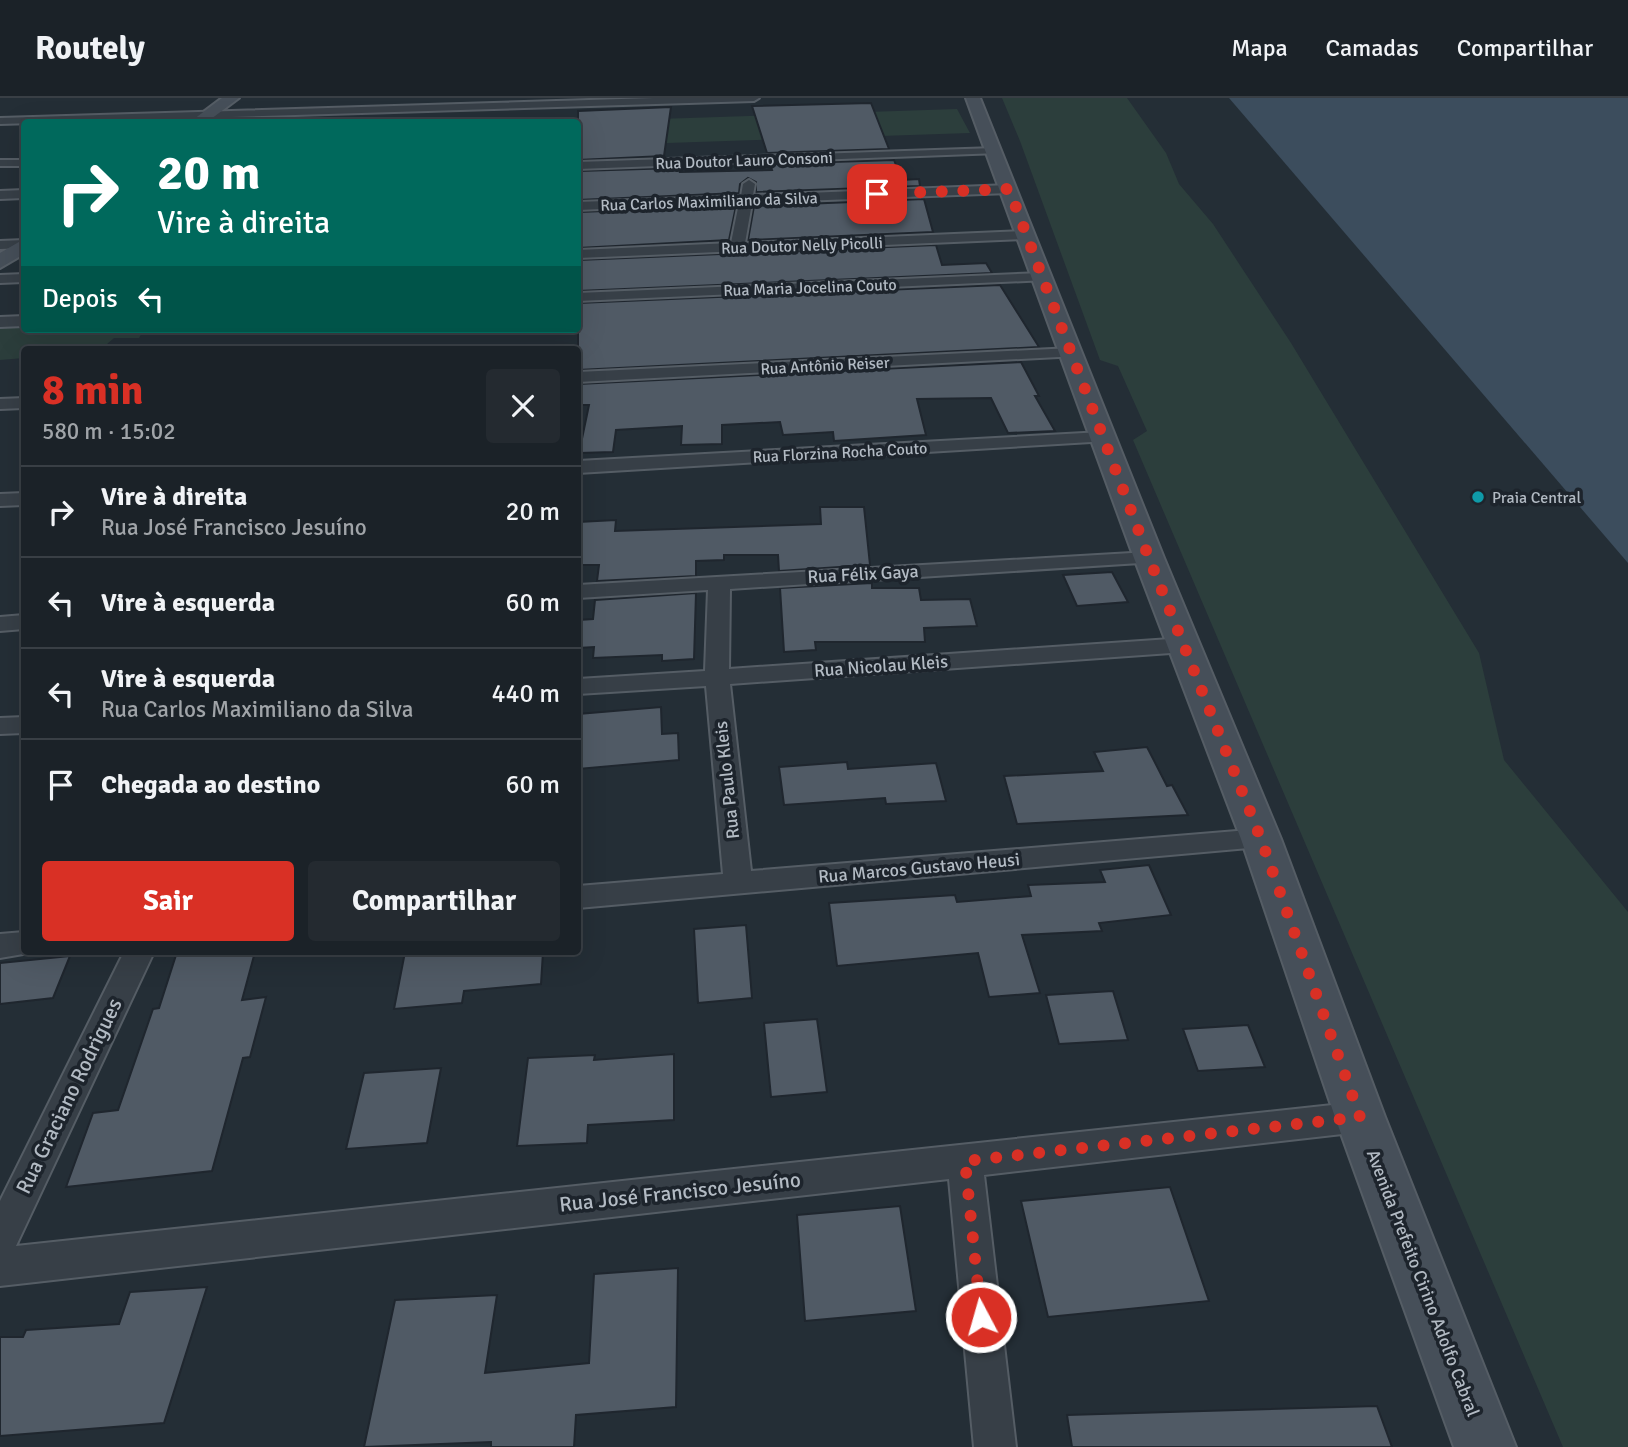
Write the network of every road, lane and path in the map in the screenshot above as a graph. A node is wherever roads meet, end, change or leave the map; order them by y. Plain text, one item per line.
1 (232, 98) edge
2 (754, 98) edge
3 (974, 98) edge
4 (202, 119) edge
5 (0, 121) edge
6 (21, 121) edge
7 (995, 151) junction
8 (753, 160) junction
9 (0, 163) edge
10 (21, 163) edge
11 (581, 166) edge
12 (1009, 189) junction
13 (21, 194) edge
14 (0, 195) edge
15 (746, 200) junction
16 (581, 206) edge
17 (1026, 235) junction
18 (21, 244) edge
19 (0, 245) edge
20 (21, 246) edge
21 (737, 247) junction
22 (581, 254) edge
23 (0, 262) edge
24 (1042, 277) junction
25 (21, 278) edge
26 (0, 279) edge
27 (581, 298) edge
28 (21, 321) edge
29 (0, 323) edge
30 (1072, 353) junction
31 (581, 377) edge
32 (21, 403) edge
33 (0, 404) edge
34 (1102, 437) junction
35 (581, 467) edge
36 (21, 499) edge
37 (0, 500) edge
38 (1149, 558) junction
39 (719, 583) junction
40 (581, 591) edge
41 (21, 622) edge
42 (0, 624) edge
43 (1185, 645) junction
44 (717, 677) junction
45 (581, 687) edge
46 (21, 725) edge
47 (0, 726) edge
48 (1261, 839) junction
49 (738, 883) junction
50 (581, 897) edge
51 (21, 944) edge
52 (0, 946) edge
53 (138, 955) edge
54 (1360, 1117) junction
55 (965, 1161) junction
56 (0, 1240) edge
57 (0, 1267) edge
58 (995, 1447) edge
59 (1485, 1447) edge

1 - 4 main road
2 - 4 street
3 - 7 main road, Avenida Prefeito Cirino Adolfo Cabral
5 - 6 street
7 - 8 street, Rua Doutor Lauro Consoni
7 - 12 main road, Avenida Prefeito Cirino Adolfo Cabral
8 - 11 street, Rua Doutor Lauro Consoni
8 - 15 street
9 - 10 street
12 - 15 street, Rua Carlos Maximiliano da Silva
12 - 17 main road, Avenida Prefeito Cirino Adolfo Cabral
13 - 14 street
15 - 16 street, Rua Carlos Maximiliano da Silva
15 - 21 street
17 - 21 street, Rua Doutor Nelly Picolli
17 - 24 main road, Avenida Prefeito Cirino Adolfo Cabral
18 - 19 street
20 - 23 main road
21 - 22 street, Rua Doutor Nelly Picolli
24 - 27 street, Rua Maria Jocelina Couto
24 - 30 main road, Avenida Prefeito Cirino Adolfo Cabral
25 - 26 street
28 - 29 street
30 - 31 street, Rua Antônio Reiser
30 - 34 main road, Avenida Prefeito Cirino Adolfo Cabral
32 - 33 street
34 - 35 street, Rua Florzina Rocha Couto
34 - 38 main road, Avenida Prefeito Cirino Adolfo Cabral
36 - 37 street
38 - 39 street, Rua Félix Gaya
38 - 43 main road, Avenida Prefeito Cirino Adolfo Cabral
39 - 40 street, Rua Félix Gaya
39 - 44 street, Rua Paulo Kleis
41 - 42 street
43 - 44 street, Rua Nicolau Kleis
43 - 48 main road, Avenida Prefeito Cirino Adolfo Cabral
44 - 45 street, Rua Nicolau Kleis
44 - 49 street, Rua Paulo Kleis
46 - 47 street
48 - 49 street, Rua Marcos Gustavo Heusi
48 - 54 main road, Avenida Prefeito Cirino Adolfo Cabral
49 - 50 street, Rua Marcos Gustavo Heusi
51 - 52 street
53 - 56 street, Rua Graciano Rodrigues
54 - 55 street, Rua José Francisco Jesuíno
54 - 59 main road, Avenida Prefeito Cirino Adolfo Cabral
55 - 57 street, Rua José Francisco Jesuíno
55 - 58 street

